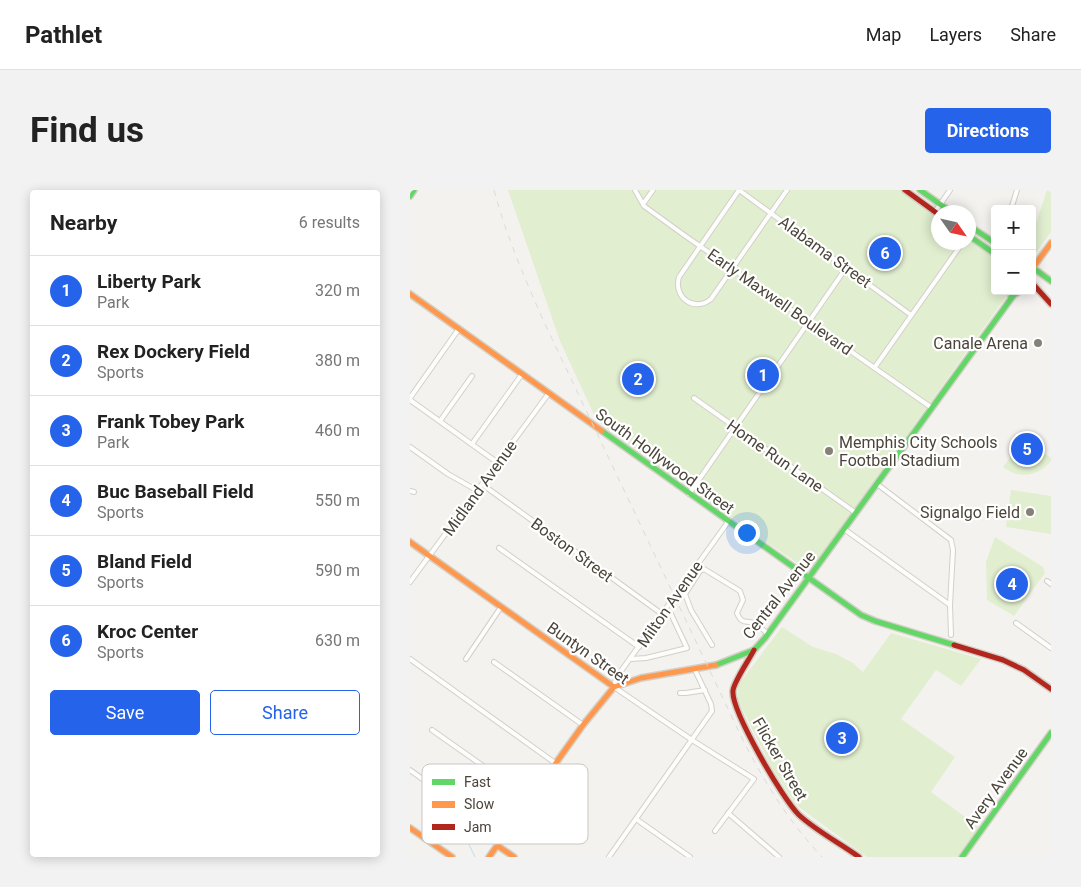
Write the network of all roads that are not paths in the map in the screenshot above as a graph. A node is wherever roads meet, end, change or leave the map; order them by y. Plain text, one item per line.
1 (414, 190) edge
2 (635, 190) edge
3 (653, 190) edge
4 (739, 190) edge
5 (787, 190) edge
6 (905, 190) edge
7 (920, 190) edge
8 (950, 190) edge
9 (1017, 190) edge
10 (410, 196) edge
11 (643, 204) junction
12 (940, 205) joint
13 (1012, 205) edge
14 (931, 209) edge
15 (771, 213) junction
16 (976, 229) edge
17 (991, 239) edge
18 (976, 241) edge
19 (1051, 243) edge
20 (991, 245) edge
21 (700, 246) junction
22 (988, 249) junction
23 (957, 250) edge
24 (991, 251) edge
25 (1036, 264) edge
26 (846, 268) junction
27 (732, 269) junction
28 (1036, 270) edge
29 (1051, 280) edge
30 (1036, 289) edge
31 (1038, 291) joint
32 (410, 295) edge
33 (1014, 295) edge
34 (1051, 304) edge
35 (911, 315) junction
36 (808, 322) junction
37 (458, 330) junction
38 (875, 368) junction
39 (522, 374) junction
40 (472, 376) dead end
41 (549, 393) junction
42 (694, 398) dead end
43 (410, 399) edge
44 (932, 408) junction
45 (440, 421) junction
46 (735, 428) junction
47 (472, 444) junction
48 (410, 447) edge
49 (498, 464) junction
50 (877, 484) junction
51 (482, 485) junction
52 (478, 491) junction
53 (689, 494) junction
54 (856, 513) junction
55 (728, 522) junction
56 (844, 529) junction
57 (410, 542) edge
58 (499, 548) dead end
59 (429, 556) junction
60 (810, 578) junction
61 (1047, 581) dead end
62 (410, 582) edge
63 (1051, 584) edge
64 (950, 605) junction
65 (501, 607) junction
66 (662, 614) junction
67 (671, 614) dead end
68 (1016, 623) dead end
69 (768, 634) junction
70 (951, 635) dead end
71 (712, 645) dead end
72 (639, 647) junction
73 (1051, 648) edge
74 (754, 650) junction
75 (410, 659) edge
76 (466, 659) dead end
77 (630, 659) junction
78 (494, 662) dead end
79 (695, 670) junction
80 (614, 686) junction
81 (1051, 689) edge
82 (705, 690) junction
83 (680, 693) dead end
84 (583, 725) junction
85 (432, 730) dead end
86 (1051, 734) edge
87 (692, 740) junction
88 (556, 763) joint
89 (480, 764) edge
90 (410, 770) edge
91 (422, 779) edge
92 (728, 814) junction
93 (636, 819) junction
94 (410, 828) edge
95 (715, 831) dead end
96 (422, 836) edge
97 (433, 844) edge
98 (498, 846) joint
99 (773, 852) junction
100 (452, 857) edge
101 (490, 857) edge
102 (514, 857) edge
103 (609, 857) edge
104 (690, 857) edge
105 (770, 857) edge
106 (780, 857) edge
107 (859, 857) edge
108 (962, 857) edge

1 - 10 main road
2 - 11 street, Early Maxwell Boulevard
3 - 11 street
4 - 15 street, Alabama Street
4 - 21 street
5 - 15 street
6 - 14 main road
7 - 12 main road
8 - 12 street
9 - 13 street
11 - 21 street, Early Maxwell Boulevard
15 - 26 street, Alabama Street
15 - 27 street
16 - 17 main road
18 - 22 main road
19 - 25 main road
20 - 22 street
21 - 27 street, Early Maxwell Boulevard
21 - 27 street
22 - 24 main road
23 - 35 street
26 - 35 street, Alabama Street
26 - 36 street
27 - 36 street, Early Maxwell Boulevard
28 - 29 main road
30 - 31 main road
31 - 34 main road
32 - 37 main road, South Hollywood Street
33 - 44 main road, Central Avenue
35 - 38 street
36 - 38 street, Early Maxwell Boulevard
36 - 46 street
37 - 39 main road, South Hollywood Street
37 - 43 street
38 - 44 street, Early Maxwell Boulevard
39 - 41 main road, South Hollywood Street
39 - 47 street
40 - 45 street
41 - 49 street, Midland Avenue
41 - 53 main road, South Hollywood Street
42 - 46 street, Home Run Lane
43 - 45 street
44 - 50 main road, Central Avenue
45 - 47 street
46 - 53 street
46 - 54 street, Home Run Lane
47 - 49 street
48 - 52 street
49 - 51 street, Midland Avenue
50 - 54 main road, Central Avenue
50 - 64 street
51 - 52 street, Midland Avenue
51 - 66 street, Boston Street
52 - 59 street, Midland Avenue
53 - 55 main road, South Hollywood Street
54 - 56 main road, Central Avenue
55 - 60 main road, South Hollywood Street
55 - 66 street, Milton Avenue
56 - 60 main road, Central Avenue
56 - 64 street
57 - 59 main road, Buntyn Street
58 - 72 street
59 - 62 street, Midland Avenue
59 - 65 main road, Buntyn Street
60 - 69 main road, Central Avenue
60 - 81 main road, South Hollywood Street
61 - 63 street
64 - 70 street
65 - 76 street
65 - 80 main road, Buntyn Street
66 - 72 street, Milton Avenue
67 - 77 street
68 - 73 street
69 - 71 street
69 - 74 main road, Central Avenue
72 - 77 street, Milton Avenue
74 - 79 main road, Central Avenue
74 - 107 main road, Flicker Street
75 - 88 street
77 - 80 street, Milton Avenue
78 - 84 street
79 - 80 main road, Central Avenue
79 - 82 street
80 - 84 main road
80 - 87 street, Buntyn Street
82 - 83 street
82 - 87 street
84 - 88 main road
85 - 89 street
86 - 108 main road, Avery Avenue
87 - 92 street, Buntyn Street
87 - 93 street
90 - 91 street
92 - 95 street
92 - 99 street
93 - 103 street
93 - 104 street
94 - 96 main road
97 - 100 main road
98 - 101 main road
98 - 102 main road
99 - 105 street
99 - 106 street

